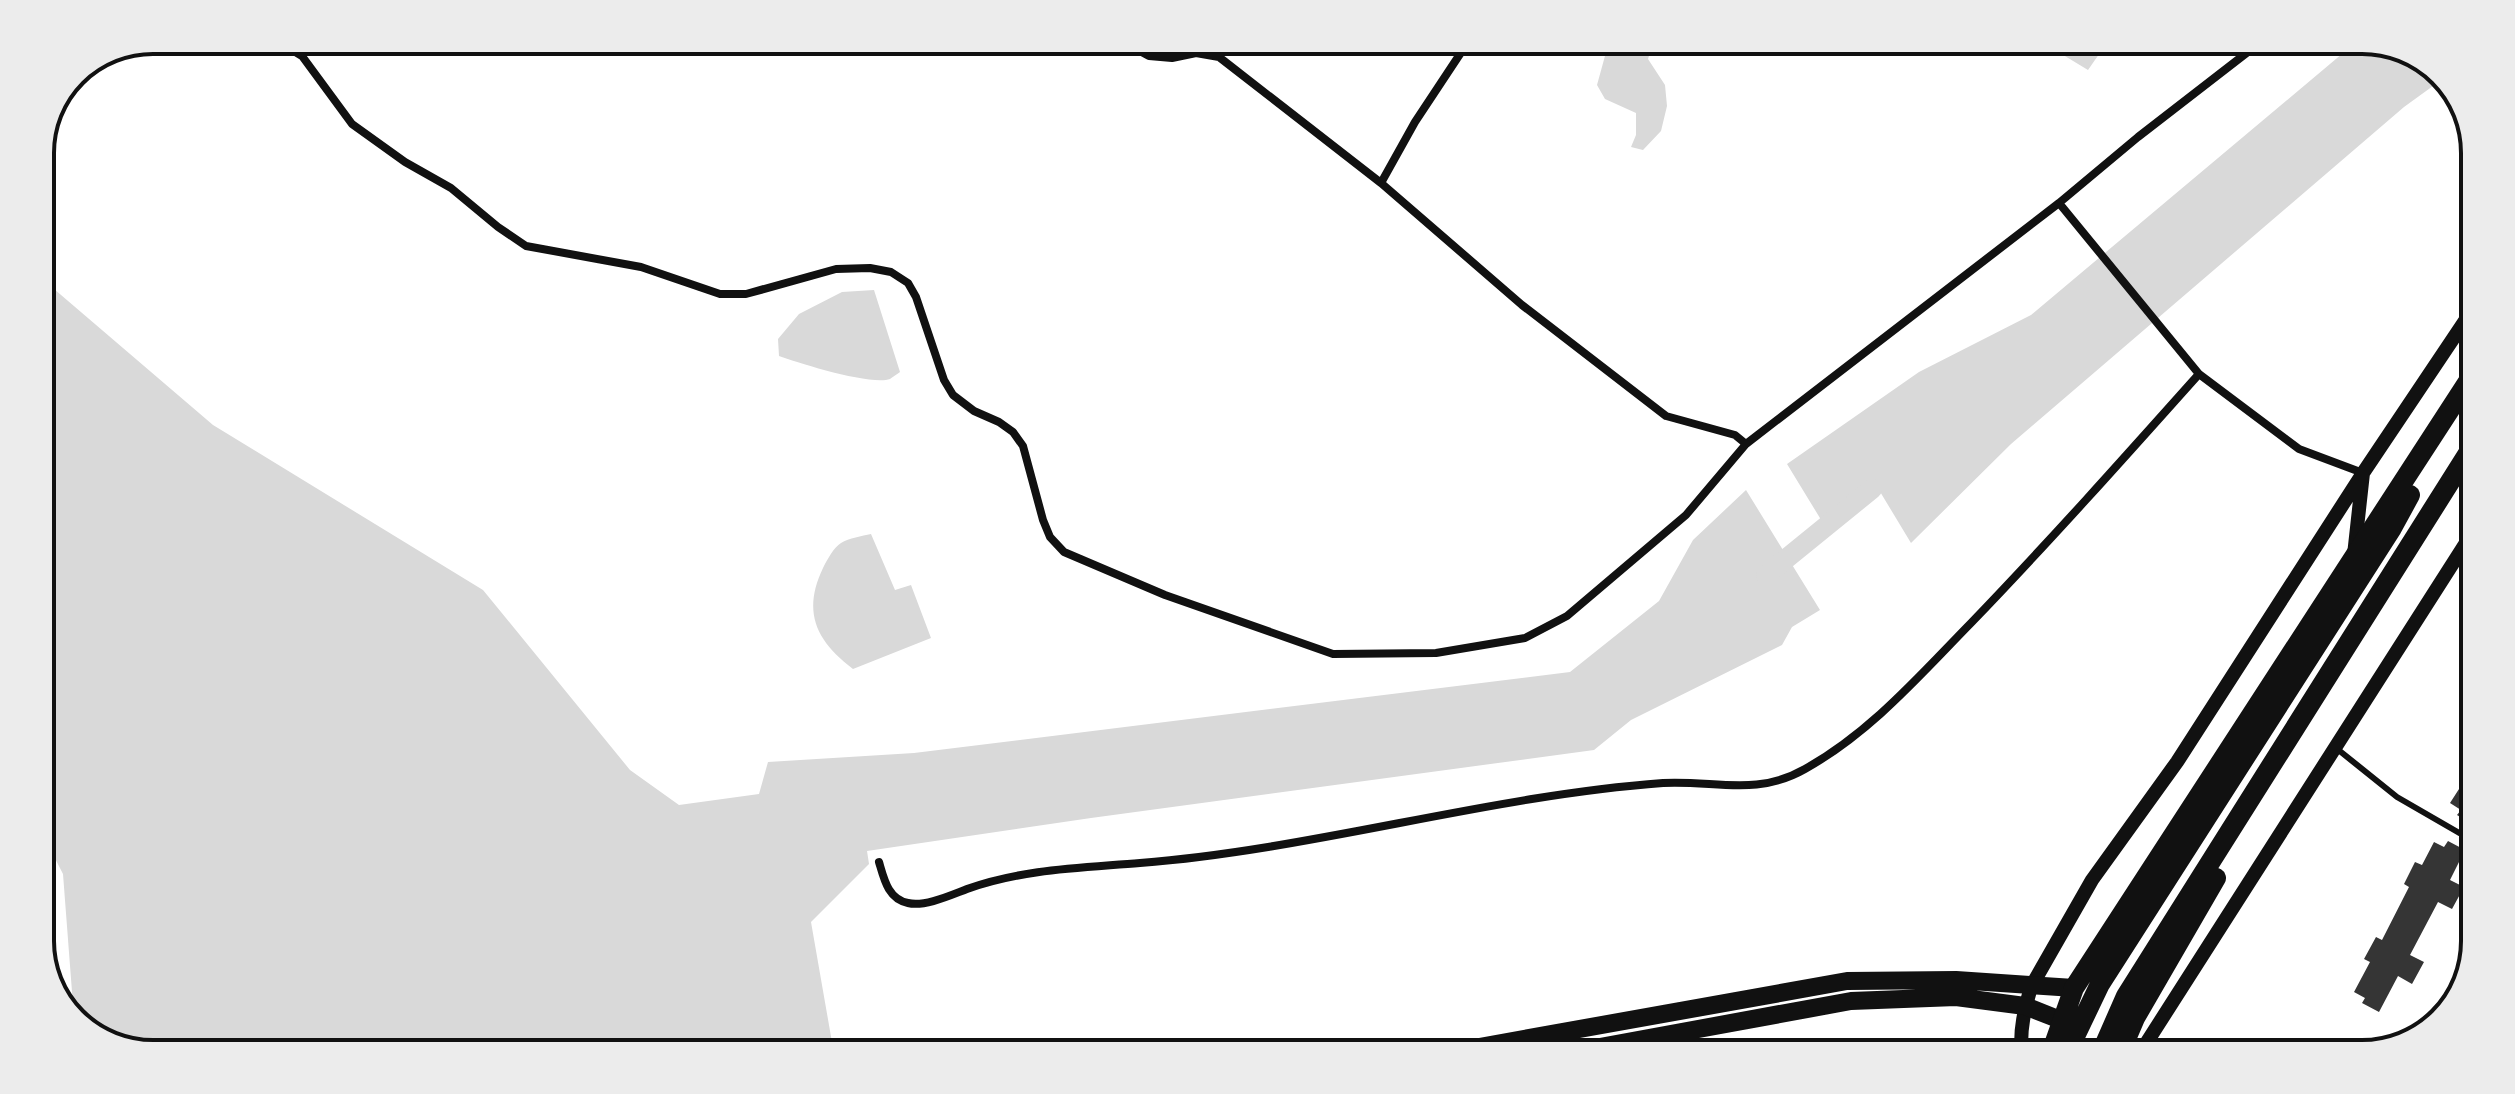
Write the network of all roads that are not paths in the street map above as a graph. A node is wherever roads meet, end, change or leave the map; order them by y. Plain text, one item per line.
1 (299, 54) edge
2 (1145, 54) edge
3 (1191, 54) edge
4 (1202, 54) edge
5 (1460, 54) edge
6 (2245, 54) edge
7 (1381, 183) junction
8 (2059, 203) junction
9 (2461, 327) edge
10 (2199, 374) junction
11 (2461, 393) edge
12 (2461, 404) edge
13 (1746, 444) junction
14 (2461, 464) edge
15 (2461, 465) edge
16 (2363, 473) junction
17 (2461, 551) edge
18 (2353, 562) junction
19 (2336, 748) junction
20 (2461, 834) edge
21 (879, 862) dead end
22 (2031, 987) junction
23 (2074, 988) junction
24 (2025, 1006) junction
25 (2063, 1021) junction
26 (1518, 1040) edge
27 (1638, 1040) edge
28 (2021, 1040) edge
29 (2056, 1040) edge
30 (2073, 1040) edge
31 (2107, 1040) edge
32 (2126, 1040) edge
33 (2148, 1040) edge

1 - 13 street
2 - 3 street
4 - 7 street
5 - 7 street
6 - 8 street
7 - 13 street
8 - 10 street
8 - 13 street
9 - 16 street
10 - 16 street
10 - 21 street
11 - 18 highway
12 - 30 highway
14 - 31 highway
15 - 32 highway
16 - 18 street
16 - 22 street
17 - 19 street
18 - 23 highway
19 - 20 lane
19 - 33 street
22 - 23 main road
22 - 24 street
22 - 26 main road
23 - 25 highway
24 - 25 main road
24 - 27 main road
24 - 28 street
25 - 29 highway

